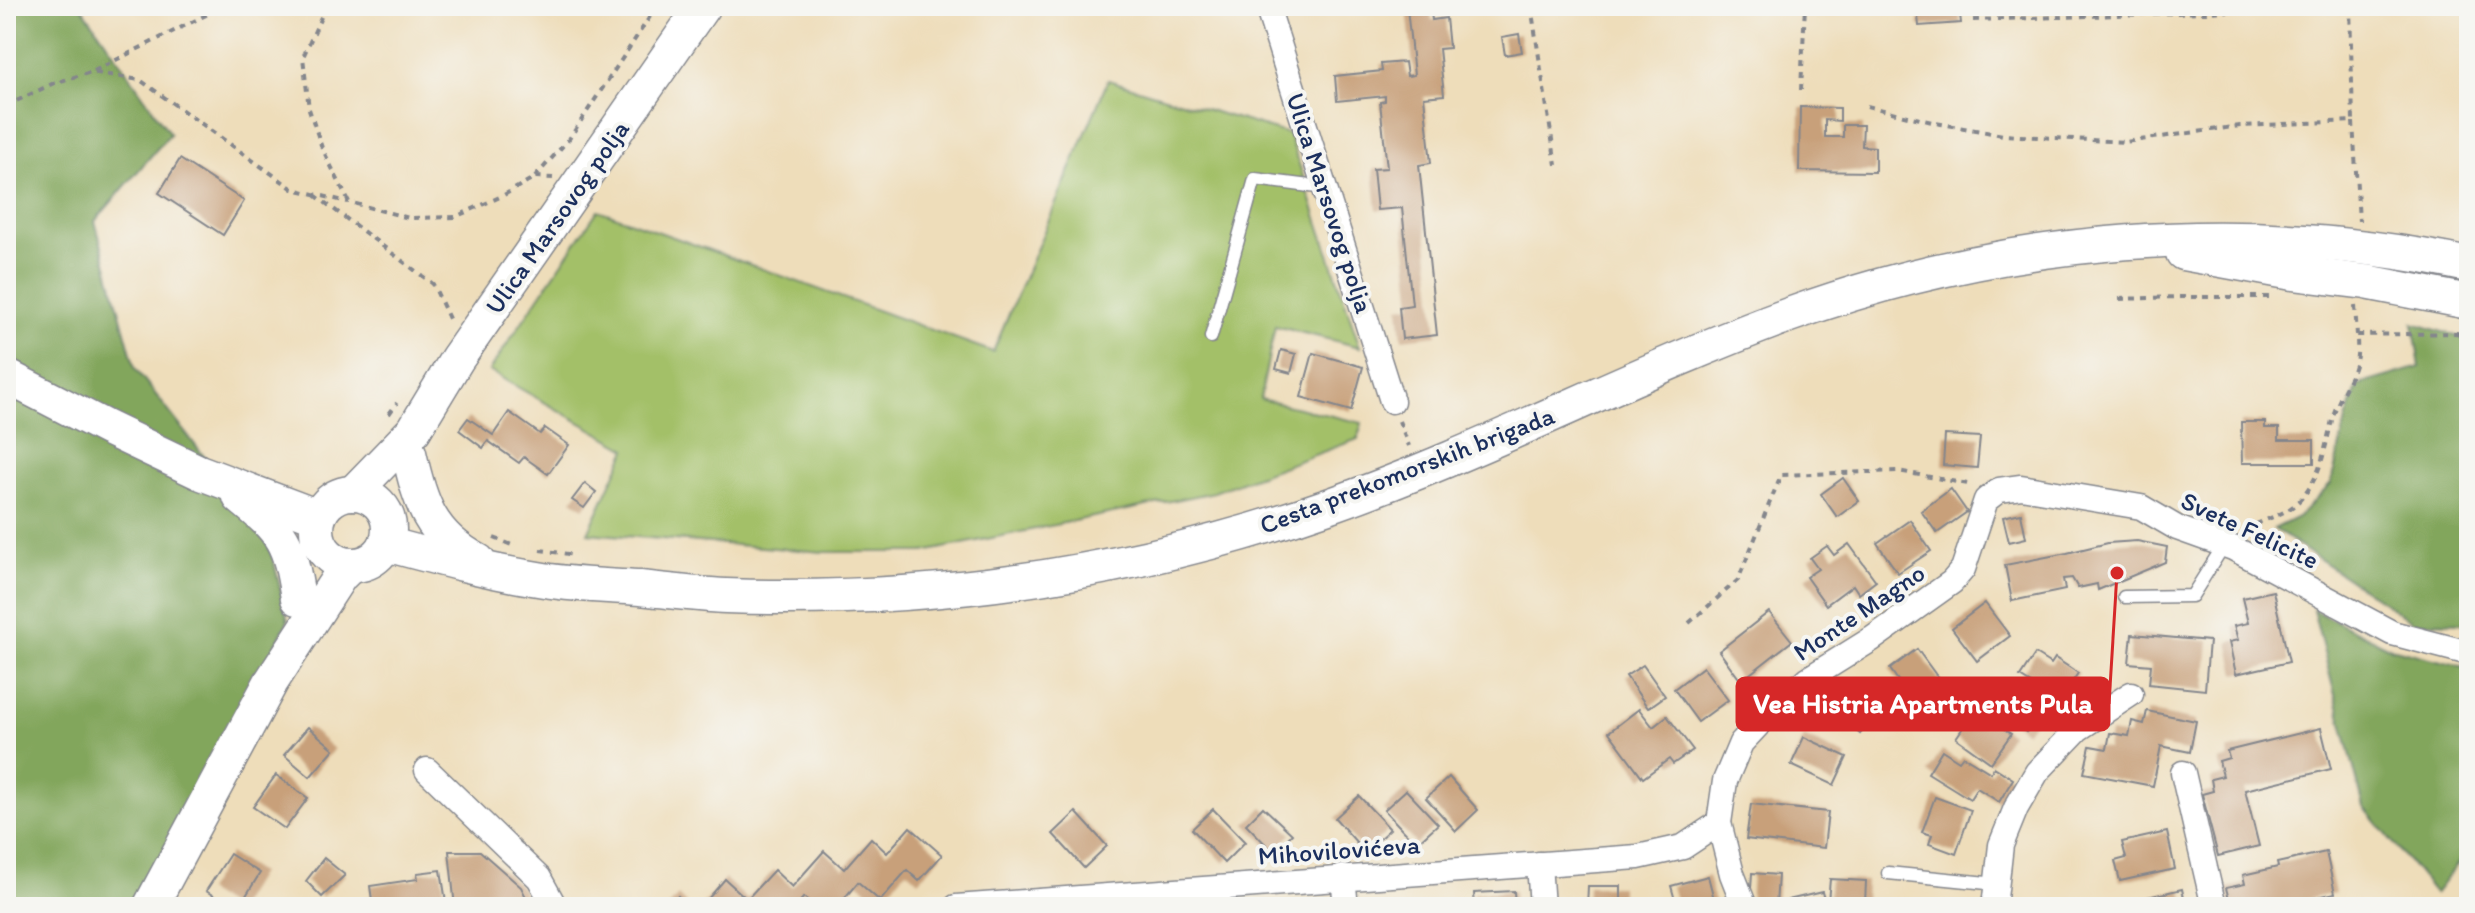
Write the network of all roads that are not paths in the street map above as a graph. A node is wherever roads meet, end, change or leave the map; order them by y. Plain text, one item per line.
1 (703, 6) edge
2 (1267, 6) edge
3 (1325, 188) junction
4 (2123, 241) junction
5 (2469, 265) edge
6 (2469, 302) edge
7 (1211, 337) dead end
8 (6, 376) edge
9 (1392, 401) road end
10 (401, 436) junction
11 (218, 479) junction
12 (1999, 490) joint
13 (353, 493) junction
14 (385, 527) junction
15 (330, 544) junction
16 (2229, 546) junction
17 (505, 559) junction
18 (2124, 597) dead end
19 (298, 598) junction
20 (2469, 653) edge
21 (271, 682) junction
22 (2131, 694) dead end
23 (427, 770) dead end
24 (2183, 773) dead end
25 (1719, 823) junction
26 (1539, 864) junction
27 (1888, 873) dead end
28 (1343, 877) junction
29 (1996, 896) edge
30 (962, 906) edge
31 (150, 907) edge
32 (555, 907) edge
33 (1346, 907) edge
34 (1542, 907) edge
35 (1745, 907) edge
36 (2214, 907) edge

1 - 10 main road, Ulica Marsovog polja
2 - 3 street, Ulica Marsovog polja
3 - 7 lane
3 - 9 street, Ulica Marsovog polja
4 - 5 main road, Cesta prekomorskih brigada
4 - 6 main road, Cesta prekomorskih brigada
4 - 17 main road, Cesta prekomorskih brigada
8 - 11 main road
10 - 13 main road, Ulica Marsovog polja
10 - 14 main road, Ulica Marsovog polja
10 - 17 main road
11 - 15 main road
11 - 19 main road
12 - 16 street, Svete Felicite
12 - 25 street, Monte Magno
13 - 14 main road
13 - 15 main road
14 - 15 main road
14 - 17 main road, Cesta prekomorskih brigada
15 - 19 main road
15 - 21 main road
16 - 18 lane
16 - 20 street, Svete Felicite
19 - 21 main road
21 - 31 main road
22 - 29 street
23 - 32 street
24 - 36 street
25 - 26 street, Mihovilovićeva
25 - 35 street, Monte Magno
26 - 28 street, Mihovilovićeva
26 - 34 street
27 - 29 lane
28 - 30 street, Mihovilovićeva
28 - 33 street

